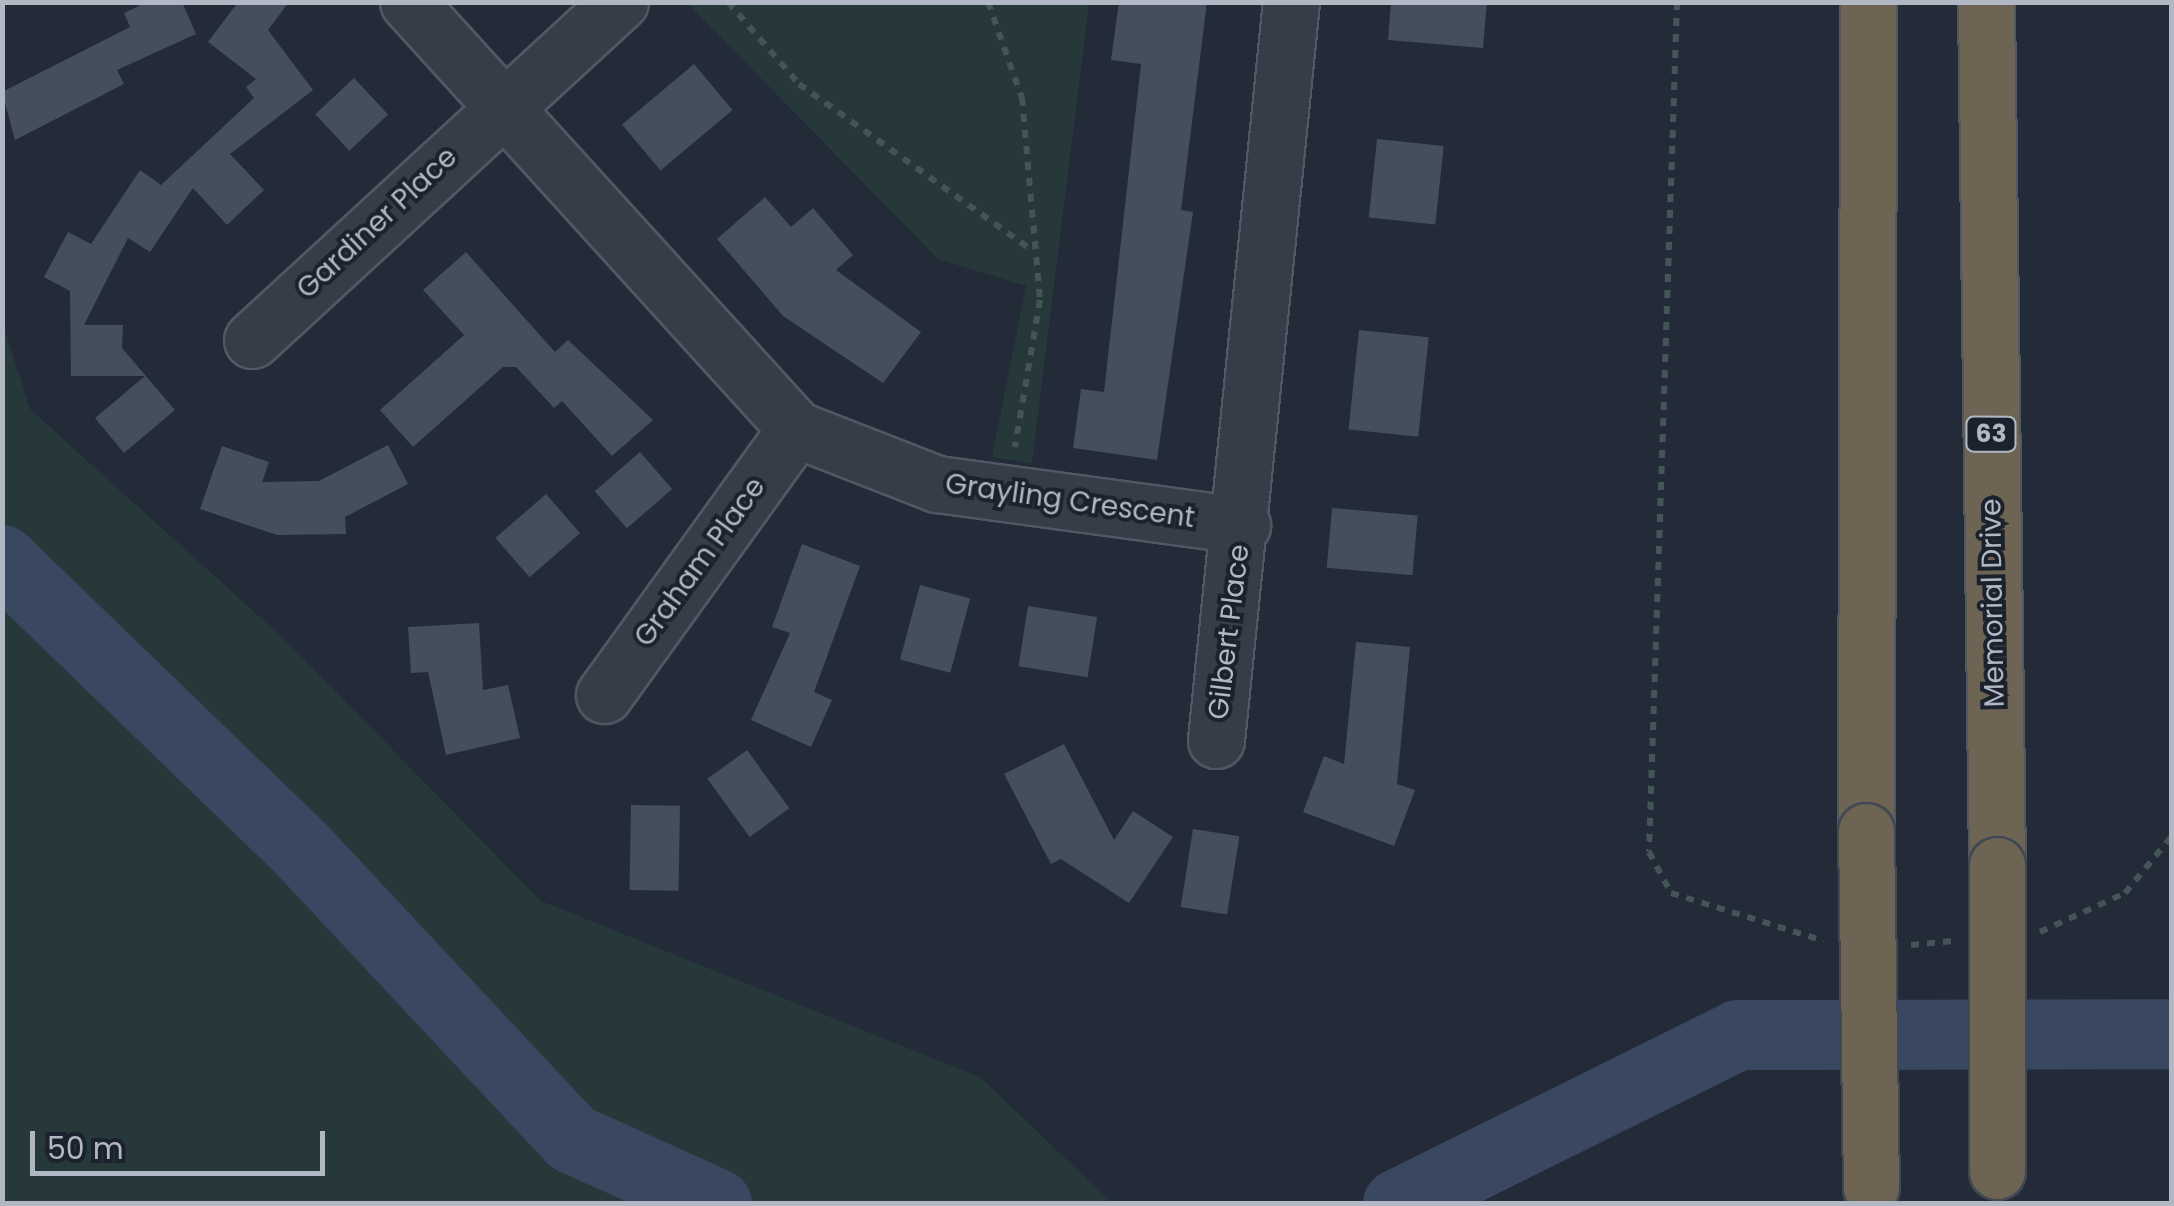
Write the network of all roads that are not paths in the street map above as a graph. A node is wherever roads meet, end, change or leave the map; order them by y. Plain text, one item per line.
1 (408, 2) edge
2 (620, 2) edge
3 (1292, 2) edge
4 (1868, 2) edge
5 (1986, 2) edge
6 (503, 106) junction
7 (252, 340) dead end
8 (796, 429) junction
9 (1242, 525) junction
10 (604, 695) dead end
11 (1216, 740) dead end
12 (1998, 1193) edge
13 (1871, 1198) edge

1 - 6 street, Grayling Crescent
2 - 6 street
3 - 9 street
4 - 13 highway, bridge
5 - 12 highway, Memorial Drive / 63, bridge
6 - 7 street, Gardiner Place
6 - 8 street, Grayling Crescent
8 - 9 street, Grayling Crescent
8 - 10 street, Graham Place
9 - 11 street, Gilbert Place

